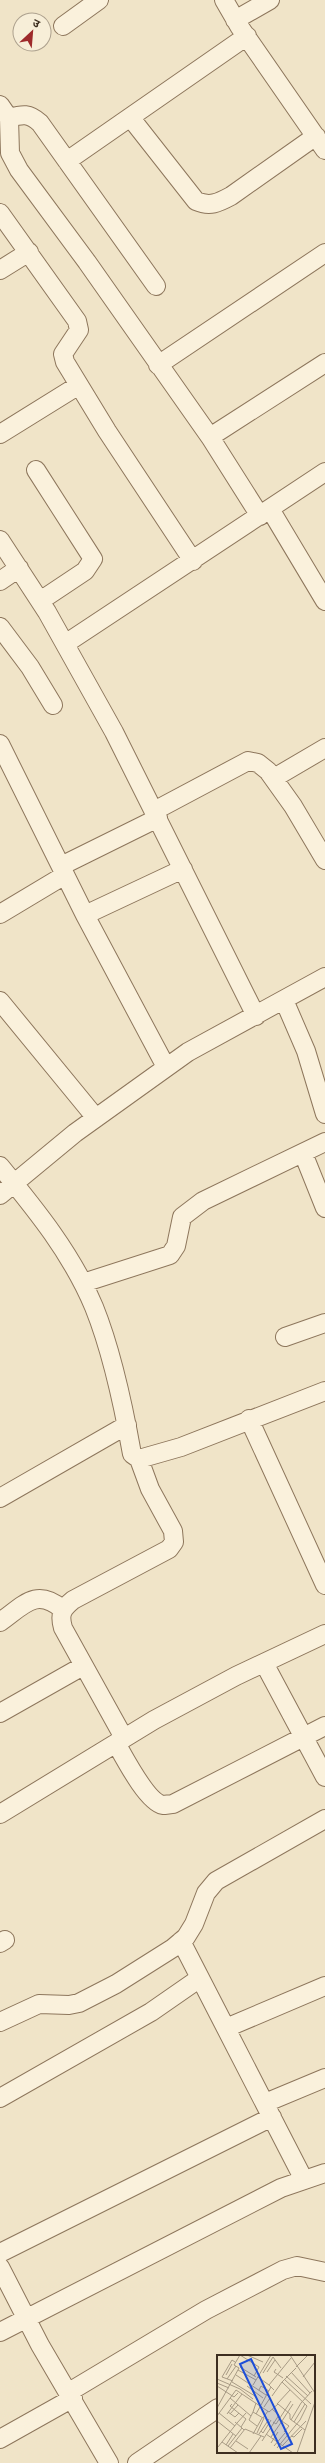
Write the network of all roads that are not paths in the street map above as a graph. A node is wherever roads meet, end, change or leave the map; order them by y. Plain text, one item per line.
1 (99, 0) edge
2 (224, 0) edge
3 (270, 0) edge
4 (236, 20) junction
5 (63, 26) dead end
6 (247, 36) junction
7 (5, 112) edge
8 (130, 117) junction
9 (320, 143) edge
10 (67, 161) junction
11 (0, 213) edge
12 (29, 252) junction
13 (325, 253) edge
14 (0, 270) edge
15 (156, 286) dead end
16 (325, 363) edge
17 (158, 365) junction
18 (79, 384) junction
19 (0, 434) edge
20 (210, 437) junction
21 (36, 470) dead end
22 (325, 472) edge
23 (265, 512) junction
24 (0, 540) edge
25 (193, 561) junction
26 (18, 568) junction
27 (0, 581) edge
28 (40, 601) junction
29 (325, 601) edge
30 (0, 627) edge
31 (65, 644) junction
32 (53, 705) dead end
33 (0, 744) edge
34 (325, 748) edge
35 (274, 778) junction
36 (156, 815) junction
37 (325, 860) edge
38 (183, 869) junction
39 (63, 870) junction
40 (0, 914) edge
41 (85, 915) junction
42 (325, 977) edge
43 (284, 1000) junction
44 (0, 1001) edge
45 (256, 1016) junction
46 (166, 1067) junction
47 (325, 1114) edge
48 (96, 1118) junction
49 (325, 1142) edge
50 (304, 1153) junction
51 (0, 1166) edge
52 (14, 1184) junction
53 (0, 1195) edge
54 (325, 1208) edge
55 (83, 1283) junction
56 (325, 1323) edge
57 (285, 1337) dead end
58 (325, 1391) edge
59 (249, 1419) junction
60 (127, 1425) junction
61 (138, 1459) junction
62 (0, 1498) edge
63 (325, 1585) edge
64 (62, 1609) junction
65 (0, 1622) edge
66 (325, 1634) edge
67 (264, 1663) junction
68 (84, 1666) junction
69 (0, 1713) edge
70 (325, 1726) edge
71 (304, 1738) junction
72 (120, 1740) junction
73 (325, 1777) edge
74 (0, 1814) edge
75 (325, 1819) edge
76 (181, 1941) junction
77 (200, 1978) junction
78 (325, 1986) edge
79 (0, 2022) edge
80 (226, 2028) junction
81 (325, 2078) edge
82 (0, 2098) edge
83 (268, 2110) junction
84 (325, 2173) edge
85 (304, 2180) junction
86 (0, 2253) edge
87 (0, 2267) edge
88 (325, 2272) edge
89 (27, 2319) junction
90 (0, 2332) edge
91 (71, 2395) junction
92 (217, 2409) edge
93 (0, 2439) edge
94 (109, 2463) edge
95 (137, 2463) edge

1 - 5 street
2 - 4 street
3 - 4 street
4 - 6 street
6 - 8 street
6 - 9 street
7 - 10 street
7 - 17 street
8 - 9 street
8 - 10 street
10 - 15 street
11 - 12 street
12 - 14 street
12 - 18 street
13 - 17 street
16 - 20 street
17 - 20 street
18 - 19 street
18 - 25 street
20 - 23 street
21 - 28 street
22 - 23 street
23 - 25 street
23 - 29 street
24 - 26 street
25 - 31 street
26 - 27 street
26 - 28 street
28 - 31 street
30 - 32 street
31 - 36 street
33 - 39 street
34 - 35 street
35 - 36 street
35 - 37 street
36 - 38 street
36 - 39 street
38 - 41 street
38 - 45 street
39 - 40 street
39 - 41 street
41 - 46 street
42 - 43 street
43 - 45 street
43 - 47 street
44 - 48 street
45 - 46 street
46 - 48 street
48 - 52 street
49 - 50 street
50 - 54 street
50 - 55 street
51 - 52 street
52 - 53 street
52 - 55 street
55 - 60 street
56 - 57 street
58 - 59 street
59 - 61 street
59 - 63 street
60 - 61 street
60 - 62 street
61 - 64 street
64 - 65 street
64 - 68 street
66 - 67 street
67 - 71 street
67 - 72 street
68 - 69 street
68 - 72 street
70 - 71 street
71 - 72 street
71 - 73 street
72 - 74 street
75 - 76 street
76 - 77 street
76 - 79 street
77 - 80 street
77 - 82 street
78 - 80 street
80 - 83 street
81 - 83 street
83 - 85 street
83 - 86 street
84 - 85 street
85 - 89 street
87 - 89 street
88 - 91 street
89 - 90 street
89 - 91 street
91 - 93 street
91 - 94 street
92 - 95 street

